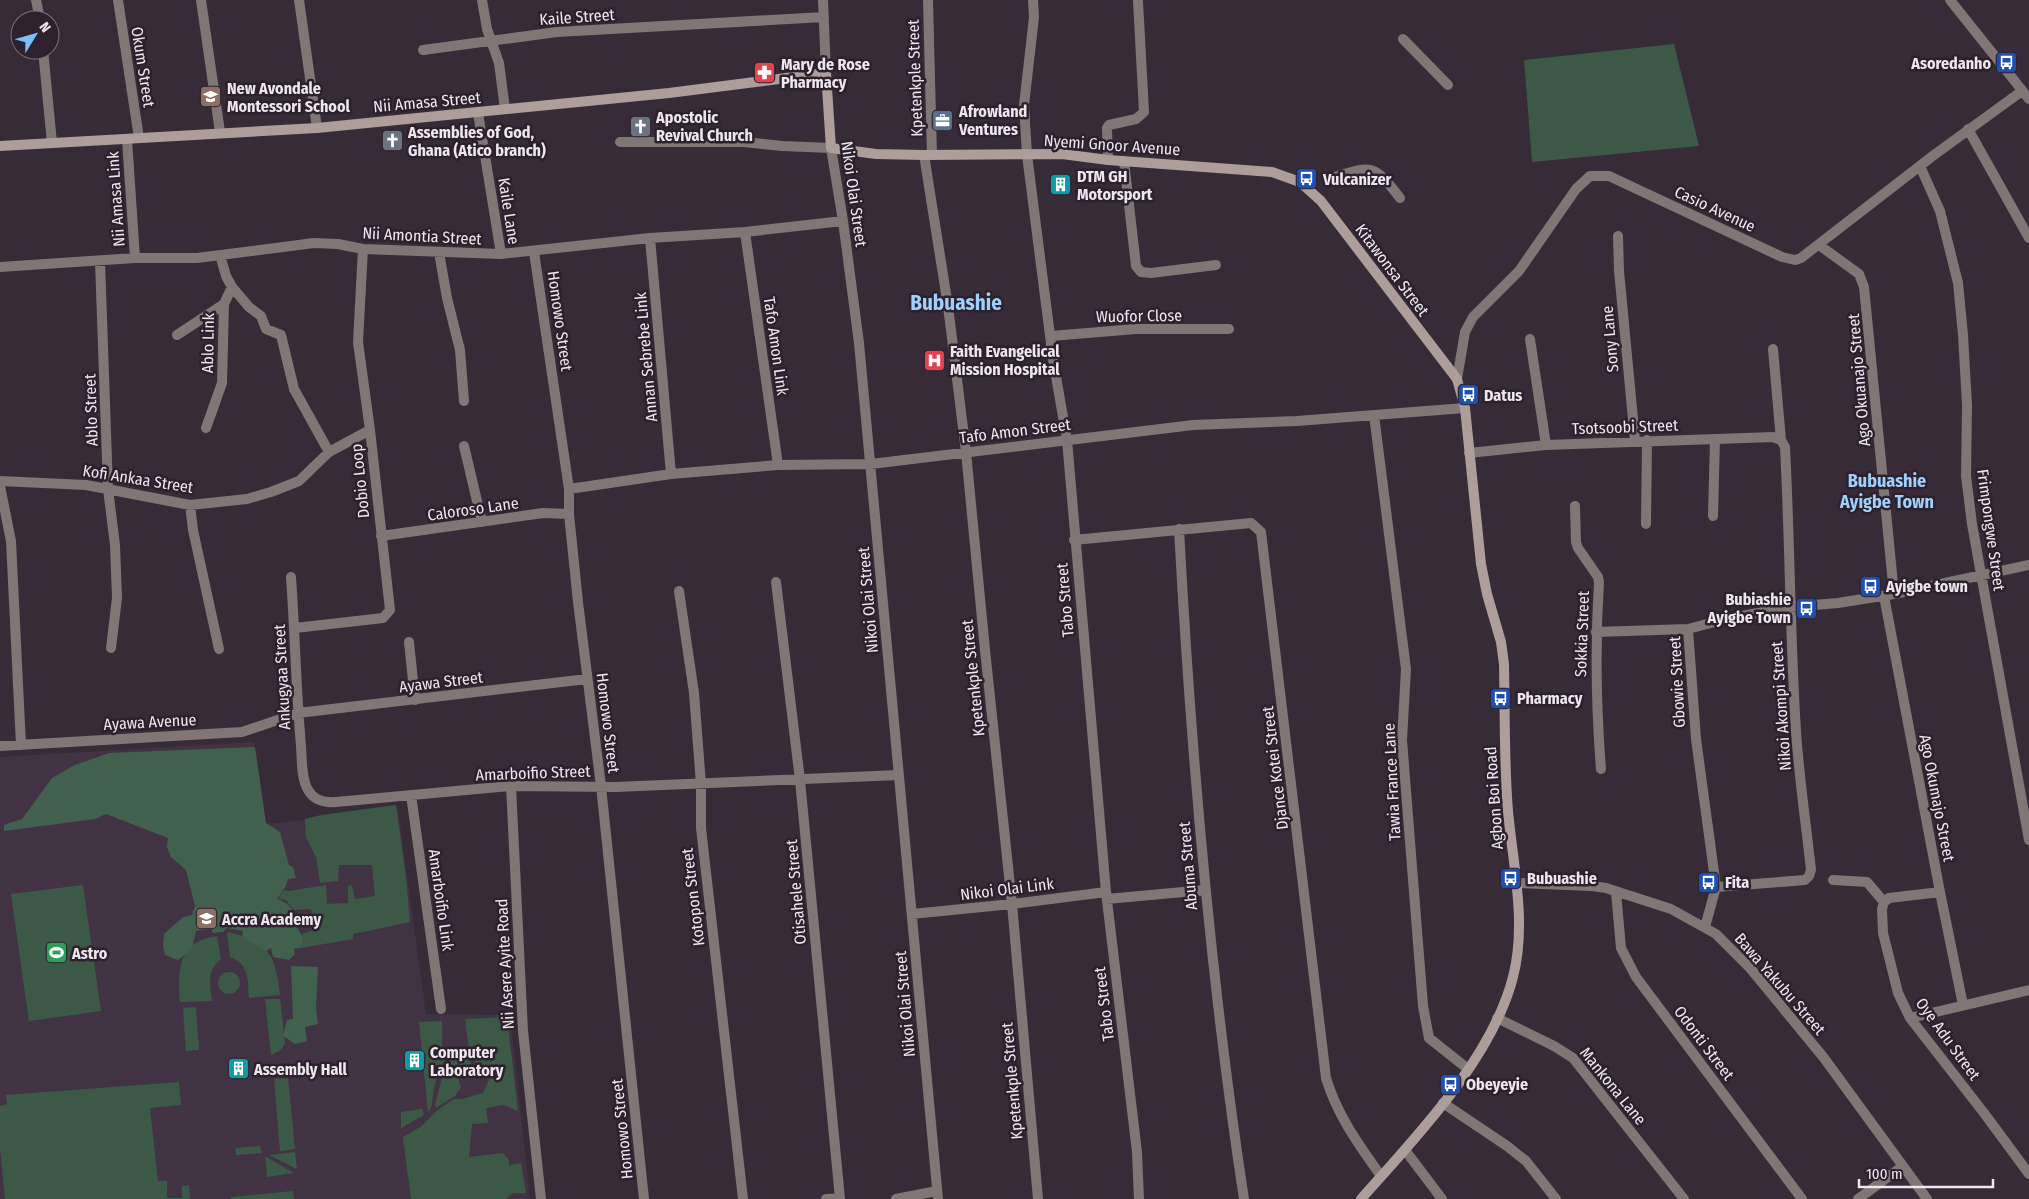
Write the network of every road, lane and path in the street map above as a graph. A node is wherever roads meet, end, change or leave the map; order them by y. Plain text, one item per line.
1 (118, 0) edge
2 (202, 0) edge
3 (299, 0) edge
4 (482, 0) edge
5 (824, 0) edge
6 (928, 0) edge
7 (1033, 0) edge
8 (1950, 0) edge
9 (1138, 1) dead end
10 (824, 17) junction
11 (1403, 39) dead end
12 (492, 42) junction
13 (423, 50) dead end
14 (44, 60) edge
15 (826, 73) junction
16 (1448, 85) dead end
17 (2022, 90) junction
18 (2029, 99) edge
19 (505, 109) junction
20 (478, 113) junction
21 (317, 128) junction
22 (1968, 130) junction
23 (220, 132) junction
24 (139, 138) junction
25 (127, 139) junction
26 (620, 142) dead end
27 (52, 143) junction
28 (0, 146) edge
29 (831, 148) junction
30 (928, 155) junction
31 (1027, 155) junction
32 (1108, 160) junction
33 (1124, 161) junction
34 (1920, 166) junction
35 (1329, 179) dead end
36 (1300, 182) joint
37 (1400, 198) dead end
38 (843, 220) junction
39 (745, 232) junction
40 (1618, 236) dead end
41 (650, 238) junction
42 (2029, 238) edge
43 (1819, 245) junction
44 (363, 249) junction
45 (440, 252) junction
46 (534, 252) junction
47 (501, 254) junction
48 (220, 255) junction
49 (135, 258) junction
50 (100, 261) junction
51 (1216, 265) dead end
52 (0, 267) edge
53 (232, 287) junction
54 (224, 304) junction
55 (1229, 329) dead end
56 (177, 335) dead end
57 (1051, 336) junction
58 (1530, 339) dead end
59 (1774, 349) dead end
60 (1457, 379) junction
61 (464, 401) dead end
62 (1465, 408) junction
63 (1374, 415) junction
64 (206, 428) dead end
65 (370, 430) junction
66 (1715, 439) junction
67 (1067, 440) junction
68 (1635, 440) junction
69 (1647, 440) junction
70 (1781, 440) junction
71 (1546, 445) junction
72 (464, 446) dead end
73 (329, 452) junction
74 (966, 452) junction
75 (1470, 453) junction
76 (871, 464) junction
77 (778, 465) junction
78 (672, 474) junction
79 (0, 481) edge
80 (0, 486) edge
81 (108, 488) junction
82 (569, 489) junction
83 (190, 505) junction
84 (1575, 506) dead end
85 (569, 514) junction
86 (1713, 516) dead end
87 (482, 522) junction
88 (1646, 524) dead end
89 (1180, 530) junction
90 (381, 536) junction
91 (1074, 540) junction
92 (2029, 565) edge
93 (1982, 575) junction
94 (291, 576) dead end
95 (776, 582) dead end
96 (678, 591) dead end
97 (1889, 595) junction
98 (1790, 607) junction
99 (295, 628) junction
100 (1688, 628) junction
101 (1596, 632) junction
102 (409, 642) dead end
103 (111, 648) dead end
104 (220, 649) dead end
105 (587, 679) junction
106 (415, 700) junction
107 (298, 713) junction
108 (21, 745) junction
109 (0, 746) edge
110 (1601, 769) dead end
111 (899, 775) junction
112 (304, 776) joint
113 (800, 780) junction
114 (701, 784) junction
115 (511, 786) junction
116 (601, 786) junction
117 (411, 795) junction
118 (2029, 840) edge
119 (1833, 880) dead end
120 (1517, 883) junction
121 (1716, 887) junction
122 (1205, 890) junction
123 (1616, 892) junction
124 (1940, 892) junction
125 (1106, 895) junction
126 (1884, 902) junction
127 (1012, 904) junction
128 (912, 914) junction
129 (1706, 927) junction
130 (2029, 990) edge
131 (1963, 1005) junction
132 (441, 1009) dead end
133 (1498, 1018) junction
134 (1910, 1018) junction
135 (1468, 1069) junction
136 (1443, 1103) junction
137 (1405, 1150) junction
138 (1903, 1166) junction
139 (2029, 1174) edge
140 (1381, 1176) junction
141 (937, 1195) edge
142 (840, 1198) edge
143 (541, 1199) edge
144 (644, 1199) edge
145 (743, 1199) edge
146 (826, 1199) edge
147 (896, 1199) edge
148 (1038, 1199) edge
149 (1139, 1199) edge
150 (1244, 1199) edge
151 (1361, 1199) edge
152 (1442, 1199) edge
153 (1556, 1199) edge
154 (1684, 1199) edge
155 (1802, 1199) edge
156 (1858, 1199) edge
157 (1927, 1199) edge

1 - 24 street, Okum Street
2 - 23 street
3 - 21 street
4 - 12 street
5 - 10 street, Nikoi Olai Street
6 - 30 street, Kpetenkple Street
7 - 31 street, Tabo Street
8 - 17 street
9 - 32 street
10 - 12 street, Kaile Street
10 - 15 street, Nikoi Olai Street
11 - 16 street
12 - 13 street, Kaile Street
12 - 19 street
14 - 27 street
15 - 19 street, Nii Amasa Street
15 - 29 street, Nikoi Olai Street
17 - 18 street
17 - 22 street, Casio Avenue
19 - 20 street, Nii Amasa Street
20 - 21 street, Nii Amasa Street
20 - 47 street, Kaile Lane
21 - 23 street, Nii Amasa Street
22 - 34 street, Casio Avenue
22 - 42 street
23 - 24 street, Nii Amasa Street
24 - 25 street, Nii Amasa Street
25 - 27 street, Nii Amasa Street
25 - 49 street, Nii Amasa Link
26 - 29 street, Nyemi Gnoor Avenue
27 - 28 street, Nii Amasa Street
29 - 30 street, Nyemi Gnoor Avenue
29 - 38 street, Nikoi Olai Street
30 - 31 street, Nyemi Gnoor Avenue
30 - 74 street, Kpetenkple Street
31 - 32 street, Nyemi Gnoor Avenue
31 - 57 street, Tabo Street
32 - 33 street, Nyemi Gnoor Avenue
33 - 36 street, Nyemi Gnoor Avenue
33 - 51 street
34 - 43 street, Casio Avenue
34 - 93 street, Frimpongwe Street
35 - 37 street
36 - 60 street, Kitawonsa Street
38 - 39 street, Nii Amontia Street
38 - 76 street, Nikoi Olai Street
39 - 41 street, Nii Amontia Street
39 - 77 street, Tafo Amon Link
40 - 68 street, Sony Lane
41 - 46 street, Nii Amontia Street
41 - 78 street, Annan Sebrebe Link
43 - 60 street, Casio Avenue
43 - 97 street, Ago Okuanajo Street
44 - 45 street, Nii Amontia Street
44 - 48 street, Nii Amontia Street
44 - 65 street, Dobio Loop
45 - 47 street, Nii Amontia Street
45 - 61 street
46 - 47 street, Nii Amontia Street
46 - 82 street, Homowo Street
48 - 49 street, Nii Amontia Street
48 - 53 street
49 - 50 street, Nii Amontia Street
50 - 52 street, Nii Amontia Street
50 - 81 street, Ablo Street
53 - 54 street, Ablo Link
53 - 73 street
54 - 56 street
54 - 64 street, Ablo Link
55 - 57 street, Wuofor Close
57 - 67 street, Tabo Street
58 - 71 street
59 - 70 street, Nikoi Akompi Street
60 - 62 street, Agbon Boi Road
62 - 63 street, Tafo Amon Street
62 - 75 street, Agbon Boi Road
63 - 67 street, Tafo Amon Street
63 - 135 street, Tawia France Lane
65 - 73 street, Kofi Ankaa Street
65 - 90 street, Dobio Loop
66 - 69 street, Tsotsoobi Street
66 - 70 street, Tsotsoobi Street
66 - 86 street
67 - 74 street, Tafo Amon Street
67 - 91 street, Tabo Street
68 - 69 street, Tsotsoobi Street
68 - 71 street, Tsotsoobi Street
69 - 88 street
70 - 98 street, Nikoi Akompi Street
71 - 75 street, Tsotsoobi Street
72 - 87 street
73 - 83 street, Kofi Ankaa Street
74 - 76 street, Tafo Amon Street
74 - 127 street, Kpetenkple Street
75 - 120 street, Agbon Boi Road
76 - 77 street, Tafo Amon Street
76 - 111 street, Nikoi Olai Street
77 - 78 street, Tafo Amon Street
78 - 82 street, Tafo Amon Street
79 - 81 street, Kofi Ankaa Street
80 - 108 street
81 - 83 street, Kofi Ankaa Street
81 - 103 street, Ablo Street
82 - 85 street, Homowo Street
83 - 104 street
84 - 101 street, Sokkia Street
85 - 87 street, Caloroso Lane
85 - 105 street, Homowo Street
87 - 90 street, Caloroso Lane
89 - 91 street, Djance Kotei Street
89 - 122 street, Abuma Street
89 - 140 street, Djance Kotei Street
90 - 99 street, Dobio Loop
91 - 125 street, Tabo Street
92 - 93 street, Gbowie Street
93 - 97 street, Gbowie Street
93 - 118 street, Frimpongwe Street
94 - 99 street, Ankugyaa Street
95 - 113 street, Otisahele Street
96 - 114 street, Kotopon Street
97 - 98 street, Gbowie Street
97 - 124 street, Ago Okumajo Street
98 - 100 street, Gbowie Street
98 - 121 street, Nikoi Akompi Street
99 - 107 street, Ankugyaa Street
100 - 101 street
100 - 121 street, Gbowie Street
101 - 110 street, Sokkia Street
102 - 106 street
105 - 106 street, Ayawa Street
105 - 116 street, Homowo Street
106 - 107 street, Ayawa Street
107 - 108 street, Ayawa Avenue
107 - 112 street, Ankugyaa Street
108 - 109 street, Ayawa Avenue
111 - 113 street, Amarboifio Street
111 - 128 street, Nikoi Olai Street
112 - 117 street, Amarboifio Street
113 - 114 street, Amarboifio Street
113 - 142 street, Otisahele Street
114 - 116 street, Amarboifio Street
114 - 145 street, Kotopon Street
115 - 116 street, Amarboifio Street
115 - 117 street, Amarboifio Street
115 - 143 street, Nii Asere Ayite Road
116 - 144 street, Homowo Street
117 - 132 street, Amarboifio Link
119 - 126 street
120 - 123 street, Bawa Yakubu Street
120 - 133 street, Agbon Boi Road
121 - 129 street, Gbowie Street
122 - 125 street, Nikoi Olai Link
122 - 150 street, Abuma Street
123 - 129 street, Bawa Yakubu Street
123 - 155 street, Odonti Street
124 - 126 street
124 - 131 street, Ago Okumajo Street
125 - 127 street, Nikoi Olai Link
125 - 149 street, Tabo Street
126 - 134 street, Oye Adu Street
127 - 128 street, Nikoi Olai Link
127 - 148 street, Kpetenkple Street
128 - 141 street, Nikoi Olai Street
129 - 138 street, Bawa Yakubu Street
130 - 131 street
131 - 134 street
133 - 135 street, Agbon Boi Road
133 - 154 street, Mankona Lane
134 - 139 street, Oye Adu Street
135 - 136 street, Agbon Boi Road
136 - 137 street, Agbon Boi Road
136 - 153 street
137 - 140 street, Agbon Boi Road
137 - 152 street
138 - 156 street
138 - 157 street, Bawa Yakubu Street
140 - 151 street, Agbon Boi Road
141 - 147 street
142 - 146 street

